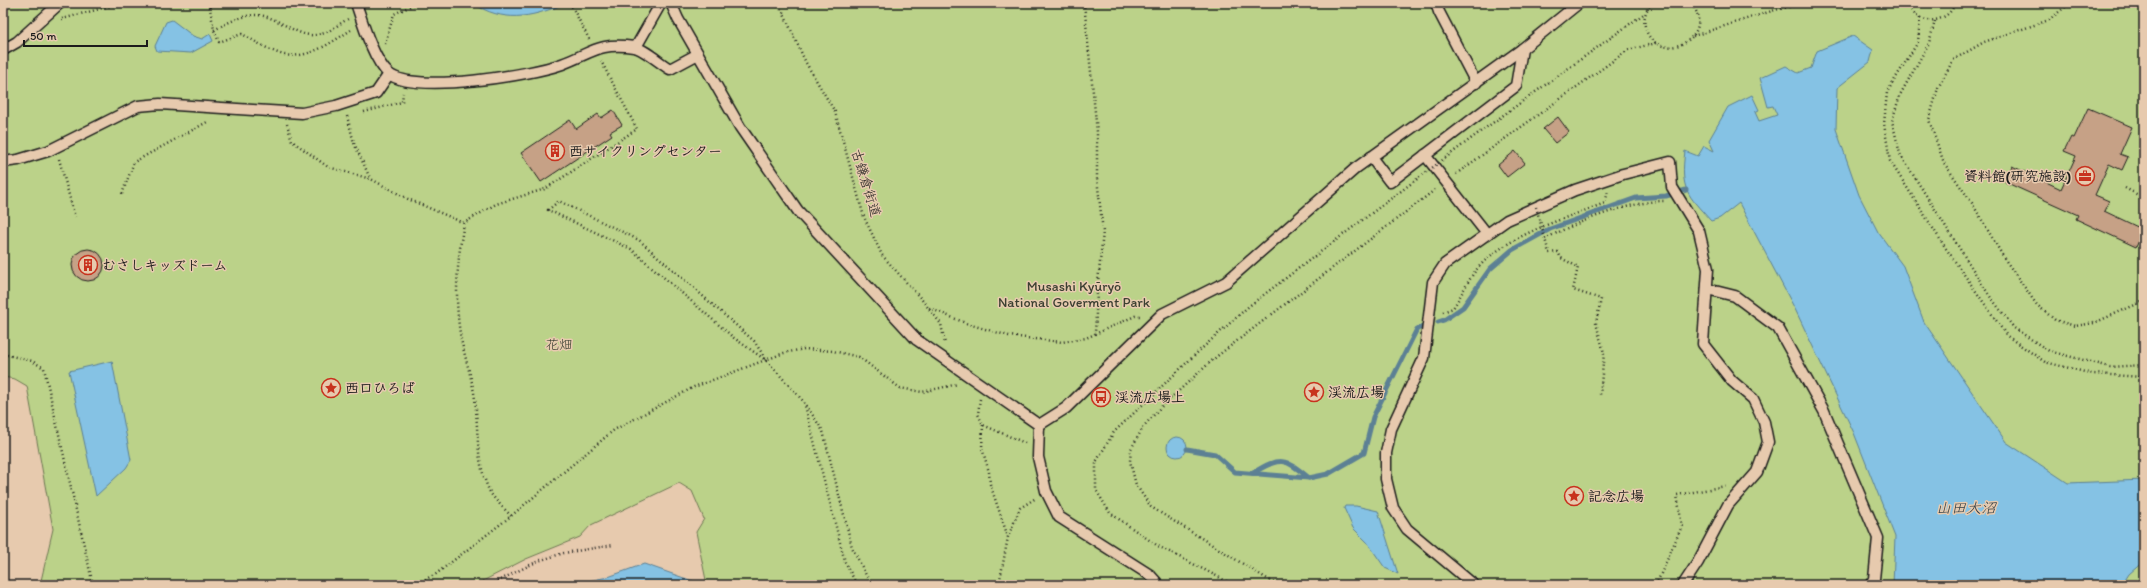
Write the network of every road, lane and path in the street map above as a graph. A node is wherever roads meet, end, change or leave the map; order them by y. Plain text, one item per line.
1 (60, 3) edge
2 (195, 3) edge
3 (209, 3) edge
4 (417, 3) edge
5 (570, 3) edge
6 (661, 3) edge
7 (672, 3) edge
8 (775, 3) edge
9 (1084, 3) edge
10 (1436, 3) edge
11 (1579, 3) edge
12 (1652, 3) edge
13 (1722, 3) edge
14 (1806, 3) edge
15 (1908, 3) edge
16 (1956, 3) edge
17 (2066, 3) edge
18 (1692, 4) edge
19 (358, 8) edge
20 (1645, 13) junction
21 (1920, 18) junction
22 (57, 21) dead end
23 (1935, 21) junction
24 (364, 23) junction
25 (214, 30) junction
26 (1693, 36) junction
27 (1656, 43) junction
28 (636, 47) junction
29 (594, 48) junction
30 (1522, 49) junction
31 (3, 50) edge
32 (698, 54) junction
33 (379, 62) junction
34 (389, 74) junction
35 (1476, 83) junction
36 (344, 104) junction
37 (283, 112) junction
38 (211, 120) dead end
39 (56, 147) junction
40 (1425, 155) junction
41 (1371, 157) junction
42 (3, 162) edge
43 (1612, 177) junction
44 (371, 179) junction
45 (1450, 179) dead end
46 (2124, 188) dead end
47 (1437, 189) dead end
48 (122, 194) dead end
49 (2144, 198) edge
50 (1680, 200) junction
51 (1536, 207) junction
52 (75, 217) dead end
53 (464, 223) junction
54 (1542, 228) junction
55 (1487, 234) junction
56 (1545, 239) junction
57 (1707, 289) junction
58 (2144, 301) edge
59 (928, 308) junction
60 (1162, 314) junction
61 (1429, 316) junction
62 (1095, 334) junction
63 (3, 354) edge
64 (767, 361) junction
65 (949, 362) junction
66 (2144, 365) edge
67 (2144, 377) edge
68 (977, 382) junction
69 (1600, 395) dead end
70 (804, 402) junction
71 (983, 425) junction
72 (1039, 425) junction
73 (1038, 448) junction
74 (1727, 486) dead end
75 (1046, 491) junction
76 (511, 516) junction
77 (1008, 537) junction
78 (613, 545) dead end
79 (93, 585) edge
80 (414, 585) edge
81 (490, 585) edge
82 (857, 585) edge
83 (871, 585) edge
84 (999, 585) edge
85 (1159, 585) edge
86 (1234, 585) edge
87 (1277, 585) edge
88 (1474, 585) edge
89 (1656, 585) edge
90 (1683, 585) edge
91 (1870, 585) edge

1 - 31 street
2 - 22 path
3 - 25 path
4 - 33 path
5 - 29 path
6 - 28 street
7 - 32 street
8 - 59 path, 古鎌倉街道
9 - 62 path
10 - 35 street
11 - 30 street
12 - 20 path
13 - 18 path
14 - 26 path
15 - 21 path
16 - 23 path
17 - 58 path
18 - 26 path
19 - 24 street
19 - 25 path
20 - 27 path
20 - 86 path, bridge
21 - 23 path
21 - 67 path
23 - 66 path
24 - 25 path
24 - 33 street
26 - 27 path
27 - 45 path
28 - 29 street
28 - 32 street
29 - 34 street
29 - 53 path
30 - 35 street
30 - 40 street
32 - 65 street
33 - 34 street
34 - 36 street
35 - 41 street
36 - 37 street
36 - 44 path
37 - 39 street
37 - 44 path
38 - 48 path
39 - 42 street
39 - 52 path
40 - 41 street
40 - 55 street
41 - 60 street
43 - 50 street
43 - 51 street
43 - 54 path
44 - 53 path
46 - 49 path
47 - 87 path
50 - 56 path
50 - 57 street
51 - 54 path, bridge
51 - 55 street
53 - 76 path
54 - 56 path, bridge
54 - 61 path
55 - 61 street
56 - 69 path, bridge
57 - 90 street
57 - 91 street
59 - 62 path
59 - 65 path, 古鎌倉街道
60 - 62 path
60 - 72 street
61 - 88 street
63 - 79 path
64 - 64 path
64 - 68 path
64 - 70 path
64 - 76 path
65 - 68 street
68 - 71 path
68 - 72 street
70 - 82 path
70 - 83 path
71 - 73 path
71 - 77 path
72 - 73 street
73 - 75 street
74 - 89 path
75 - 77 path
75 - 85 street
76 - 80 path
77 - 84 path
78 - 81 path

